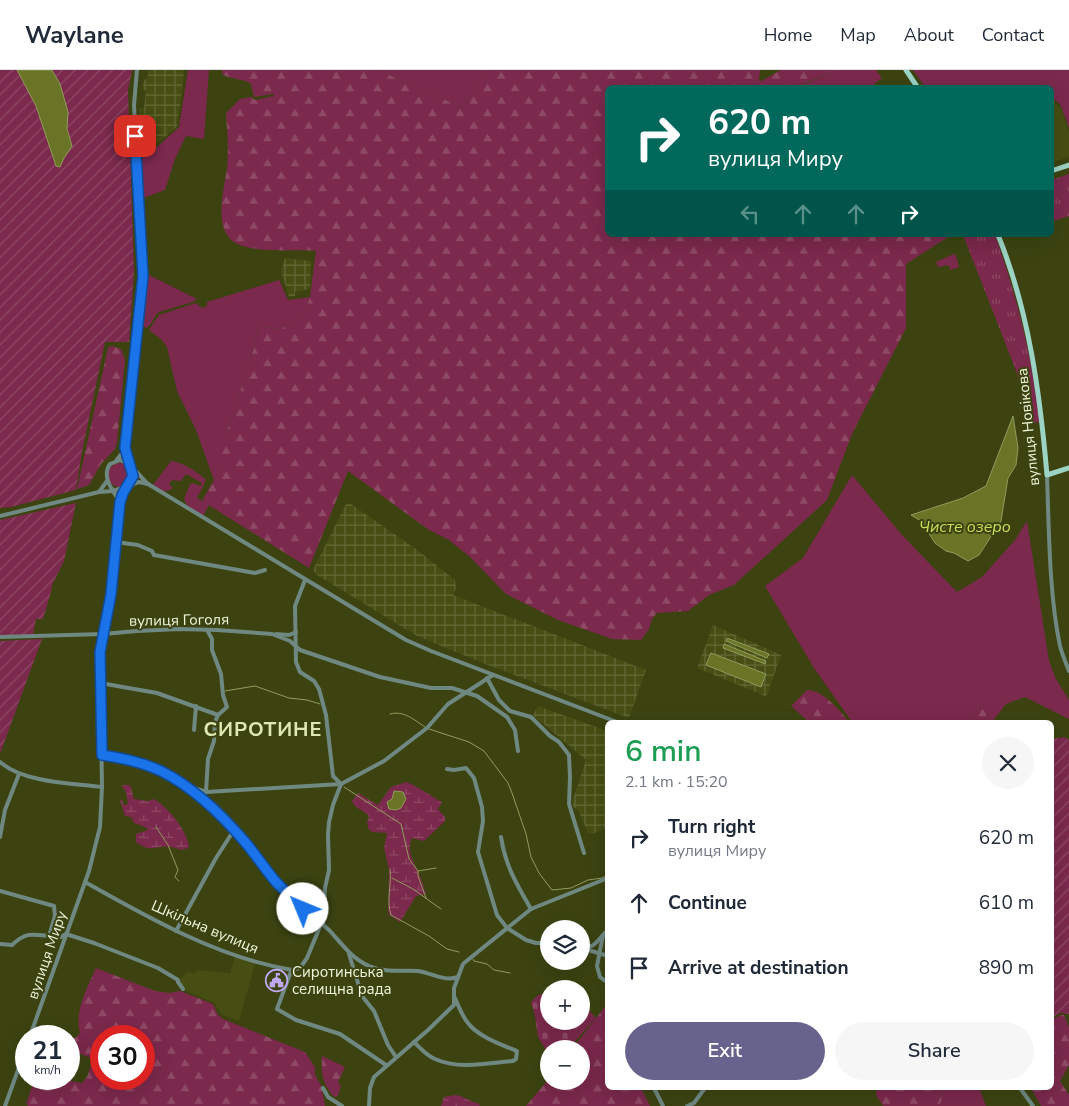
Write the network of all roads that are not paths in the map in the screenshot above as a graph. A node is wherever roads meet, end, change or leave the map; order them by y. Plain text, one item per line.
1 (137, 70) edge
2 (906, 70) edge
3 (916, 85) edge
4 (1069, 165) edge
5 (1054, 170) edge
6 (999, 237) edge
7 (125, 448) junction
8 (116, 460) junction
9 (131, 467) junction
10 (1069, 468) edge
11 (1047, 475) junction
12 (108, 482) junction
13 (148, 484) junction
14 (127, 486) junction
15 (122, 488) junction
16 (113, 491) junction
17 (99, 492) junction
18 (120, 502) junction
19 (0, 516) edge
20 (116, 542) junction
21 (265, 570) dead end
22 (305, 580) junction
23 (207, 630) junction
24 (217, 630) junction
25 (296, 632) junction
26 (103, 634) junction
27 (272, 634) junction
28 (0, 637) edge
29 (212, 639) junction
30 (295, 644) junction
31 (1069, 671) edge
32 (493, 675) junction
33 (487, 678) junction
34 (100, 683) junction
35 (466, 692) junction
36 (196, 706) junction
37 (218, 715) junction
38 (612, 720) edge
39 (194, 730) dead end
40 (518, 751) dead end
41 (102, 755) junction
42 (0, 762) edge
43 (447, 769) dead end
44 (19, 774) junction
45 (182, 783) junction
46 (341, 784) junction
47 (102, 788) junction
48 (206, 792) junction
49 (234, 830) junction
50 (0, 837) edge
51 (500, 837) dead end
52 (584, 853) dead end
53 (605, 879) edge
54 (85, 882) junction
55 (0, 892) edge
56 (531, 909) junction
57 (321, 924) junction
58 (507, 928) junction
59 (176, 931) junction
60 (66, 934) junction
61 (603, 935) joint
62 (49, 936) junction
63 (540, 943) edge
64 (0, 944) edge
65 (590, 946) edge
66 (590, 951) edge
67 (350, 954) junction
68 (600, 955) junction
69 (605, 956) edge
70 (292, 970) junction
71 (458, 977) junction
72 (605, 981) edge
73 (183, 989) dead end
74 (455, 998) junction
75 (34, 1025) edge
76 (414, 1042) junction
77 (396, 1057) junction
78 (386, 1065) junction
79 (15, 1078) edge
80 (323, 1088) dead end
81 (655, 1090) edge
82 (704, 1090) edge
83 (1021, 1090) edge
84 (5, 1106) edge
85 (342, 1106) edge
86 (369, 1106) edge
87 (663, 1106) edge
88 (687, 1106) edge
89 (1032, 1106) edge

1 - 7 street
2 - 3 main road
4 - 5 main road
6 - 11 main road, вулиця Новікова
7 - 8 street
7 - 9 street
8 - 9 street
8 - 12 street
9 - 13 street
9 - 14 street
10 - 11 main road
11 - 31 street, вулиця Новікова
12 - 15 street
12 - 16 street
12 - 17 street
13 - 14 street
13 - 22 street
14 - 15 street
14 - 18 street
15 - 16 street
16 - 17 street
16 - 18 street
17 - 19 street
18 - 20 street
20 - 21 street
20 - 26 street
22 - 25 street
22 - 32 street
23 - 24 street, вулиця Гоголя
23 - 26 street, вулиця Гоголя
23 - 29 street
24 - 27 street, вулиця Гоголя
24 - 29 street
25 - 27 street
25 - 30 street
26 - 28 street, вулиця Гоголя
26 - 34 street
27 - 30 street, вулиця Гоголя
29 - 37 street
30 - 35 street, вулиця Гоголя
30 - 46 street
32 - 33 street
32 - 38 street
33 - 35 street
33 - 52 street
34 - 36 street
34 - 41 street
35 - 40 street, вулиця Гоголя
35 - 46 street
36 - 37 street
36 - 39 street
37 - 48 street
41 - 45 street
41 - 47 street
42 - 44 street
43 - 58 street
44 - 47 street
44 - 50 street
45 - 48 street
45 - 49 street
46 - 48 street
46 - 57 street
47 - 54 street, вулиця Миру
49 - 57 street
49 - 59 street
51 - 56 street
53 - 56 street
54 - 59 street, Шкільна вулиця
54 - 60 street, вулиця Миру
55 - 62 street
56 - 58 street
57 - 67 street
57 - 70 street
58 - 63 street
58 - 71 street
59 - 70 street, Шкільна вулиця
60 - 62 street
60 - 73 street
60 - 75 street, вулиця Миру
61 - 65 street
61 - 68 street
62 - 64 street
66 - 68 street
67 - 71 street
67 - 77 street
68 - 69 street
68 - 72 street
70 - 78 street
71 - 74 street
74 - 76 street
74 - 76 street
76 - 77 street
77 - 78 street
78 - 86 street
79 - 84 street
80 - 85 street
81 - 87 street
82 - 88 street
83 - 89 street

